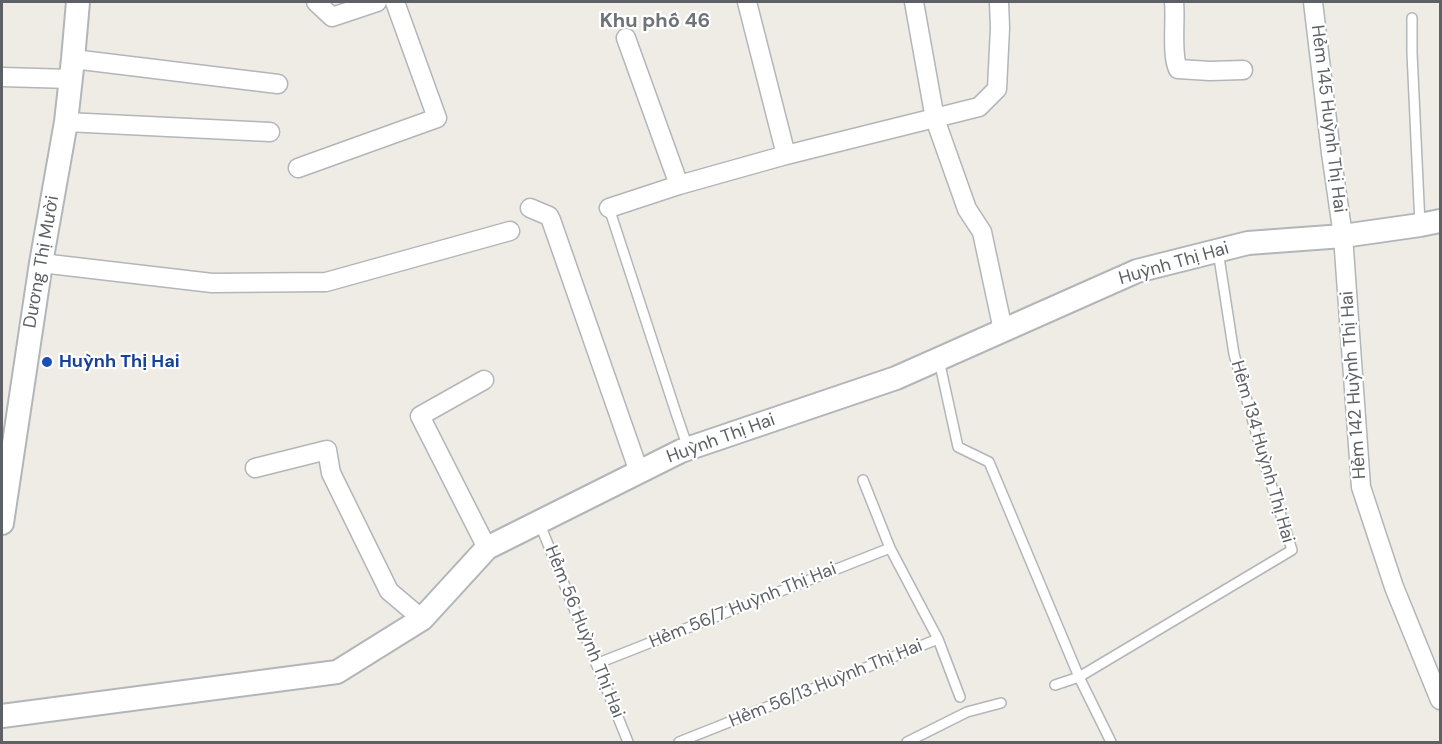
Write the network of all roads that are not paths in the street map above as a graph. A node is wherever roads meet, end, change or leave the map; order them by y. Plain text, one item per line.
1 (78, 2) edge
2 (316, 2) edge
3 (377, 2) edge
4 (395, 2) edge
5 (747, 2) edge
6 (914, 2) edge
7 (999, 2) edge
8 (1174, 2) edge
9 (1313, 2) edge
10 (1412, 18) dead end
11 (626, 38) dead end
12 (72, 69) junction
13 (1243, 70) dead end
14 (2, 76) edge
15 (278, 84) dead end
16 (935, 119) junction
17 (66, 122) junction
18 (270, 132) dead end
19 (786, 155) junction
20 (298, 168) dead end
21 (679, 185) junction
22 (530, 208) dead end
23 (609, 208) joint
24 (1430, 223) edge
25 (510, 231) dead end
26 (1343, 236) junction
27 (1218, 251) junction
28 (41, 263) junction
29 (1003, 330) junction
30 (939, 359) junction
31 (484, 380) dead end
32 (689, 448) junction
33 (255, 468) dead end
34 (639, 472) junction
35 (863, 480) dead end
36 (539, 522) junction
37 (2, 523) edge
38 (487, 548) junction
39 (890, 548) junction
40 (422, 619) junction
41 (938, 639) junction
42 (596, 663) junction
43 (1079, 677) junction
44 (1055, 684) dead end
45 (960, 697) dead end
46 (1440, 700) edge
47 (1001, 703) dead end
48 (2, 716) edge
49 (628, 742) edge
50 (680, 742) edge
51 (907, 742) edge
52 (1111, 742) edge

1 - 12 street, Dương Thị Mười
2 - 3 street
4 - 20 street
5 - 19 street
6 - 16 street
7 - 16 street
8 - 13 street
9 - 26 street, Hẻm 145 Huỳnh Thị Hai
10 - 24 lane
11 - 21 street
12 - 14 street
12 - 15 street
12 - 17 street, Dương Thị Mười
16 - 19 street
16 - 29 street
17 - 18 street
17 - 28 street, Dương Thị Mười
19 - 21 street
21 - 23 street
22 - 34 street
23 - 32 lane
24 - 26 street, Huỳnh Thị Hai
25 - 28 street
26 - 27 street, Huỳnh Thị Hai
26 - 46 street, Hẻm 142 Huỳnh Thị Hai
27 - 29 street, Huỳnh Thị Hai
27 - 43 lane, Hẻm 134 Huỳnh Thị Hai
28 - 37 street, Dương Thị Mười
29 - 30 street, Huỳnh Thị Hai
30 - 32 street, Huỳnh Thị Hai
30 - 43 lane
31 - 38 street
32 - 34 street, Huỳnh Thị Hai
33 - 40 street
34 - 36 street, Huỳnh Thị Hai
35 - 39 lane
36 - 38 street, Huỳnh Thị Hai
36 - 42 lane, Hẻm 56 Huỳnh Thị Hai
38 - 40 street, Huỳnh Thị Hai
39 - 41 lane
39 - 42 lane, Hẻm 56/7 Huỳnh Thị Hai
40 - 48 street, Huỳnh Thị Hai
41 - 45 lane
41 - 50 lane, Hẻm 56/13 Huỳnh Thị Hai
42 - 49 lane, Hẻm 56 Huỳnh Thị Hai
43 - 44 lane
43 - 52 lane
47 - 51 lane

